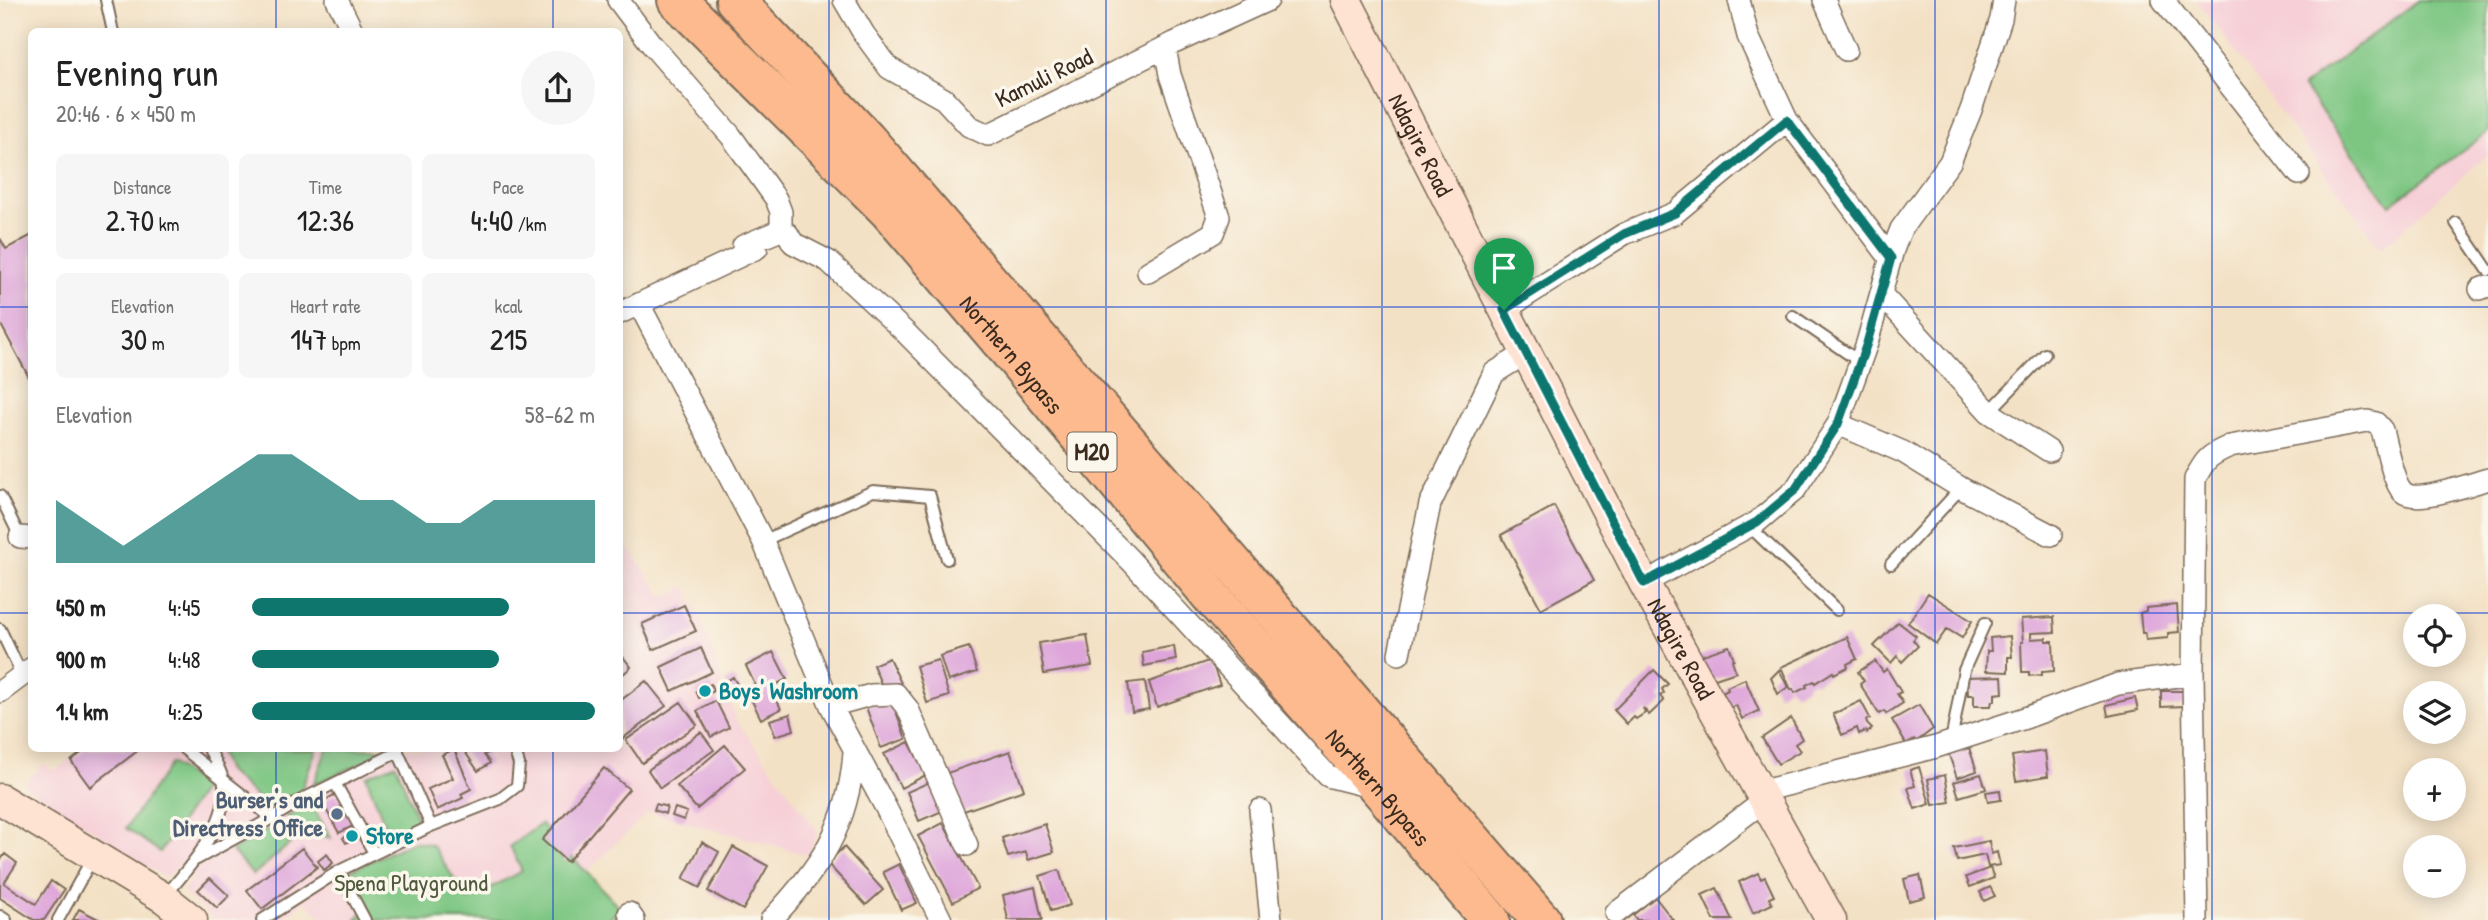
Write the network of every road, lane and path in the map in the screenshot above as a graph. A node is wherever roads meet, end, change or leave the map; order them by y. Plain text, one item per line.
1 (106, 0) edge
2 (337, 0) edge
3 (618, 0) edge
4 (677, 0) edge
5 (735, 0) edge
6 (844, 0) edge
7 (1268, 0) edge
8 (1346, 0) edge
9 (1739, 0) edge
10 (1824, 0) edge
11 (2004, 0) edge
12 (2163, 0) edge
13 (112, 28) edge
14 (351, 28) edge
15 (1165, 47) junction
16 (1846, 50) dead end
17 (1787, 120) junction
18 (2299, 174) dead end
19 (2456, 223) dead end
20 (745, 254) junction
21 (1891, 258) junction
22 (1148, 272) dead end
23 (2485, 282) edge
24 (1882, 295) junction
25 (629, 309) edge
26 (1504, 310) junction
27 (1793, 316) dead end
28 (1526, 353) junction
29 (2045, 354) dead end
30 (1860, 362) junction
31 (1989, 412) junction
32 (1838, 424) junction
33 (2049, 451) dead end
34 (2488, 479) edge
35 (1961, 488) junction
36 (0, 496) edge
37 (1749, 526) junction
38 (2051, 536) dead end
39 (26, 538) edge
40 (762, 541) junction
41 (947, 559) dead end
42 (1891, 564) dead end
43 (1644, 583) junction
44 (1837, 610) dead end
45 (1985, 623) dead end
46 (0, 629) edge
47 (1399, 654) dead end
48 (27, 671) edge
49 (2193, 674) junction
50 (0, 692) edge
51 (831, 706) junction
52 (1951, 742) junction
53 (188, 752) edge
54 (210, 752) edge
55 (394, 752) edge
56 (399, 752) edge
57 (515, 752) edge
58 (854, 752) junction
59 (223, 780) junction
60 (335, 783) junction
61 (1380, 790) junction
62 (1761, 797) junction
63 (0, 799) edge
64 (1260, 810) dead end
65 (272, 818) junction
66 (431, 826) junction
67 (967, 845) dead end
68 (374, 853) junction
69 (94, 855) junction
70 (197, 859) junction
71 (338, 871) junction
72 (164, 898) junction
73 (1616, 913) dead end
74 (0, 916) edge
75 (6, 920) edge
76 (58, 920) edge
77 (192, 920) edge
78 (262, 920) edge
79 (365, 920) edge
80 (771, 920) edge
81 (941, 920) edge
82 (1271, 920) edge
83 (1490, 920) edge
84 (1541, 920) edge
85 (1830, 920) edge
86 (2197, 920) edge

1 - 13 lane
2 - 14 street
3 - 20 street
4 - 61 highway, Northern Bypass / M20
5 - 84 highway, Northern Bypass / M20
6 - 15 street, Kamuli Road
7 - 15 street, Kamuli Road
8 - 26 street, Ndagire Road
9 - 17 street
10 - 16 street
11 - 21 street
12 - 18 street
15 - 22 street
17 - 21 street
17 - 26 street
19 - 23 lane
20 - 25 street
20 - 61 street
21 - 24 street
24 - 30 street
24 - 31 street
25 - 40 street
26 - 28 street, Ndagire Road
27 - 30 lane
28 - 43 street, Ndagire Road
28 - 47 street
29 - 31 lane
30 - 32 street
31 - 33 street
32 - 35 street
32 - 37 street
34 - 49 street
35 - 38 street
35 - 42 lane
36 - 39 lane
37 - 43 street
37 - 44 lane
40 - 41 lane
40 - 51 street
43 - 62 street, Ndagire Road
45 - 52 lane
46 - 48 lane
48 - 50 street
49 - 52 street
49 - 86 street
51 - 58 street
51 - 67 street
52 - 62 street
53 - 59 lane
54 - 59 lane
55 - 60 lane
56 - 66 lane
57 - 66 lane
58 - 80 street
58 - 81 street
59 - 65 lane
59 - 70 lane
60 - 65 lane
60 - 68 lane
61 - 83 highway, Northern Bypass / M20
62 - 73 street
62 - 85 street, Ndagire Road
63 - 69 street
64 - 82 street
65 - 70 lane
66 - 68 lane
68 - 71 lane
69 - 72 street
69 - 76 lane
70 - 72 lane
71 - 78 lane
71 - 79 lane
72 - 77 street
74 - 75 lane

